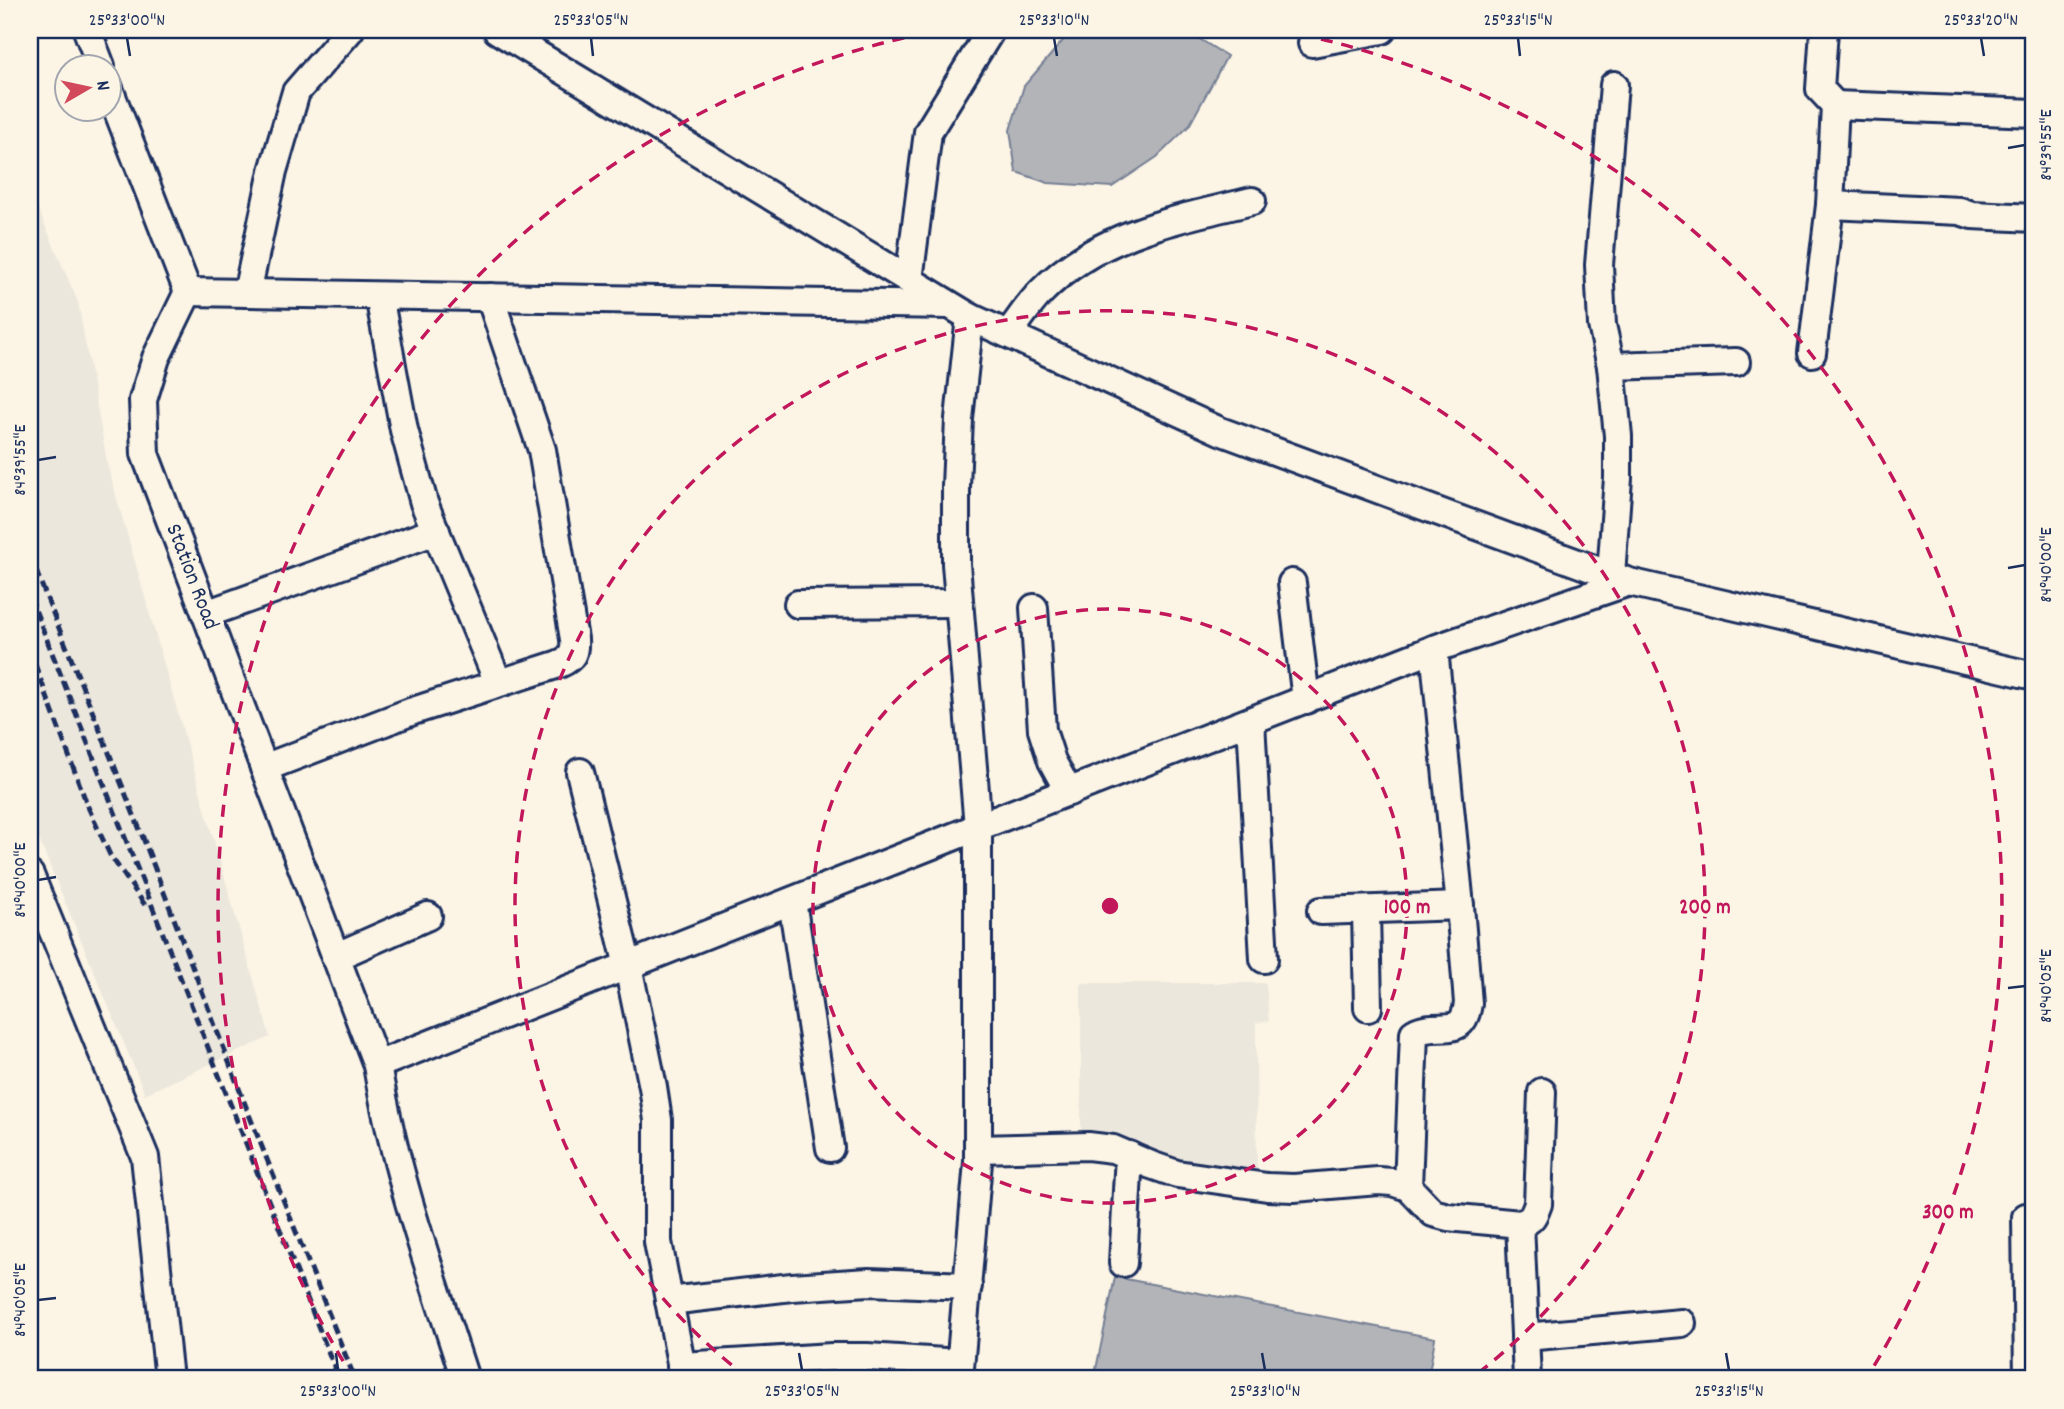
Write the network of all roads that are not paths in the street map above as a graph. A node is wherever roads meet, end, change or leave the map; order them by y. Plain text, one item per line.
1 (87, 30) edge
2 (350, 30) edge
3 (497, 30) edge
4 (991, 30) edge
5 (1382, 30) edge
6 (1824, 30) edge
7 (528, 38) edge
8 (1312, 43) dead end
9 (96, 52) edge
10 (1615, 85) dead end
11 (1835, 105) junction
12 (2034, 113) edge
13 (122, 122) edge
14 (1252, 201) dead end
15 (1830, 205) junction
16 (2034, 218) edge
17 (909, 280) junction
18 (188, 292) junction
19 (247, 293) junction
20 (379, 296) junction
21 (490, 298) junction
22 (960, 311) junction
23 (1008, 334) junction
24 (1812, 353) dead end
25 (1736, 362) dead end
26 (1611, 366) junction
27 (436, 531) junction
28 (1620, 579) junction
29 (1292, 583) dead end
30 (960, 603) junction
31 (797, 604) dead end
32 (1034, 608) dead end
33 (205, 614) junction
34 (1434, 649) junction
35 (2034, 676) edge
36 (498, 682) junction
37 (1306, 700) junction
38 (1251, 721) junction
39 (264, 768) junction
40 (580, 772) dead end
41 (1069, 792) junction
42 (978, 827) junction
43 (30, 876) edge
44 (792, 901) junction
45 (1460, 906) junction
46 (1366, 909) junction
47 (1321, 911) dead end
48 (428, 916) dead end
49 (335, 957) junction
50 (1264, 959) dead end
51 (628, 966) junction
52 (1368, 1008) dead end
53 (377, 1065) junction
54 (1542, 1091) dead end
55 (830, 1148) dead end
56 (978, 1149) junction
57 (1129, 1155) junction
58 (1408, 1187) junction
59 (2026, 1217) dead end
60 (1520, 1224) junction
61 (1123, 1263) dead end
62 (968, 1286) junction
63 (669, 1301) junction
64 (1682, 1323) dead end
65 (1525, 1337) junction
66 (960, 1371) edge
67 (683, 1373) edge
68 (169, 1379) edge
69 (465, 1379) edge
70 (1527, 1379) edge
71 (2028, 1379) edge

1 - 9 street
2 - 19 street
3 - 7 street
4 - 17 street
5 - 8 street
6 - 11 street
7 - 17 street
10 - 26 street
11 - 12 street
11 - 15 street
13 - 18 street
14 - 23 street
15 - 16 street
15 - 24 street
17 - 22 street
18 - 19 street
18 - 33 street, Station Road
19 - 20 street
20 - 21 street
20 - 27 street
21 - 22 street
21 - 36 street
22 - 23 street
22 - 30 street
23 - 28 street
25 - 26 street
26 - 28 street
27 - 33 street
27 - 36 street
28 - 34 street
28 - 35 street
29 - 37 street
30 - 31 street
30 - 42 street
32 - 41 street
33 - 39 street, Station Road
34 - 37 street
34 - 45 street
36 - 39 street
37 - 38 street
38 - 41 street
38 - 50 street
39 - 49 street, Station Road
40 - 51 street
41 - 42 street
42 - 44 street
42 - 56 street
43 - 68 street
44 - 51 street
44 - 55 street
45 - 46 street
45 - 58 street
46 - 47 street
46 - 52 street
48 - 49 street
49 - 53 street, Station Road
51 - 53 street
51 - 63 street
53 - 69 street, Station Road
54 - 60 street
56 - 57 street
56 - 62 street
57 - 58 street
57 - 61 street
58 - 60 street
59 - 71 street
60 - 65 street
62 - 63 street
62 - 66 street
63 - 67 street
64 - 65 street
65 - 70 street
66 - 67 street

